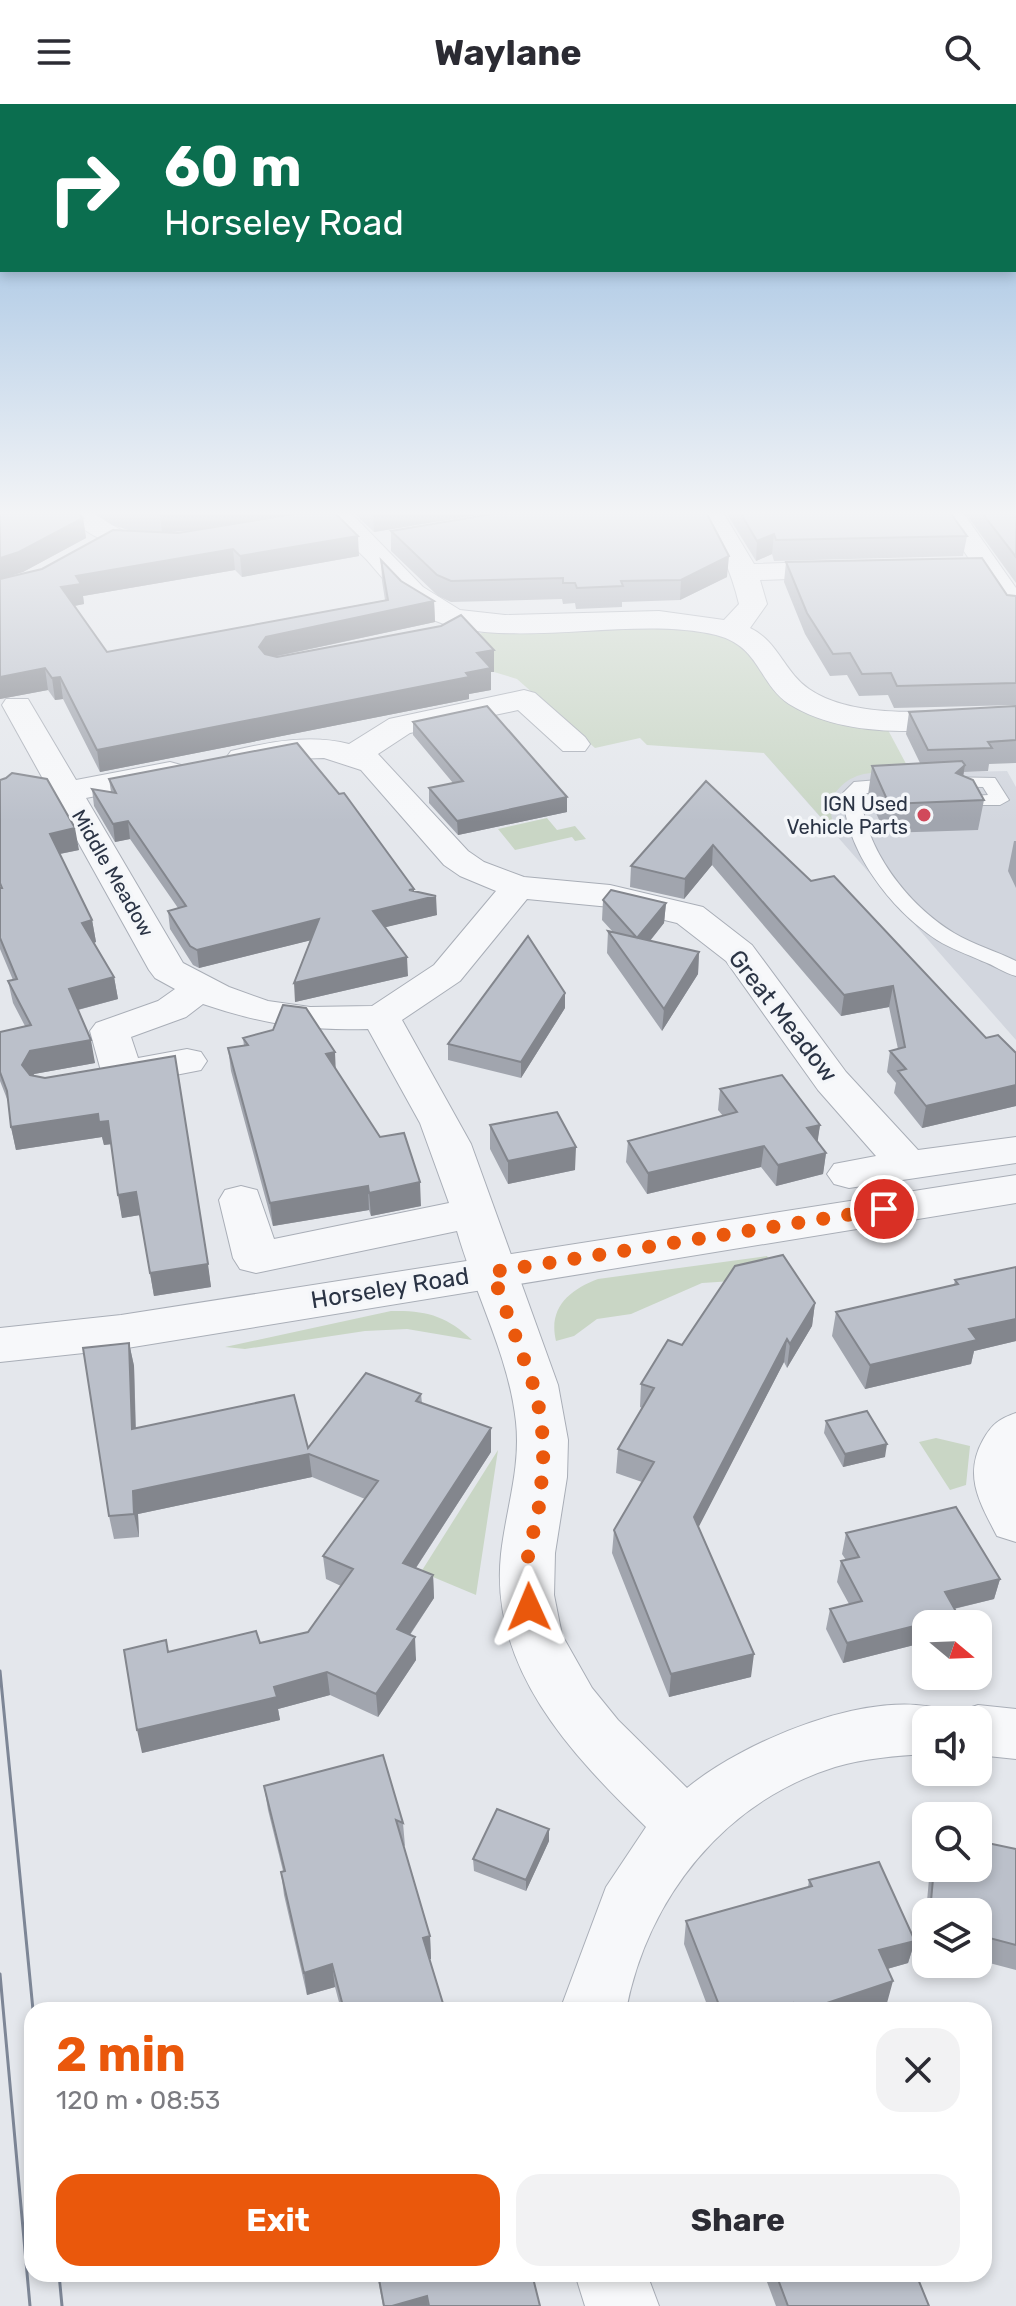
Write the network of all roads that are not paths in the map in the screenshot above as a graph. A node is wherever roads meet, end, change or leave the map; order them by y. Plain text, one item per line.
1 (458, 617) edge
2 (746, 617) edge
3 (464, 619) junction
4 (729, 630) junction
5 (422, 639) edge
6 (17, 705) dead end
7 (1016, 716) edge
8 (574, 744) dead end
9 (355, 754) junction
10 (66, 792) junction
11 (963, 801) edge
12 (518, 887) junction
13 (1016, 970) edge
14 (200, 988) junction
15 (381, 1017) junction
16 (187, 1061) dead end
17 (122, 1073) junction
18 (78, 1081) edge
19 (1016, 1150) edge
20 (906, 1164) junction
21 (849, 1174) dead end
22 (1016, 1189) edge
23 (241, 1200) dead end
24 (472, 1213) junction
25 (492, 1272) junction
26 (0, 1345) edge
27 (1016, 1432) edge
28 (1016, 1521) edge
29 (912, 1729) edge
30 (992, 1731) edge
31 (1016, 1734) edge
32 (685, 1825) junction
33 (596, 2002) edge
34 (614, 2282) edge
35 (622, 2306) edge

1 - 3 street
2 - 4 street
3 - 4 street
3 - 5 street
4 - 7 street
6 - 10 street, Middle Meadow
8 - 9 street
9 - 10 street, Great Meadow
9 - 12 street, Great Meadow
10 - 14 street, Middle Meadow
11 - 13 lane
12 - 15 street
12 - 20 street, Great Meadow
14 - 15 street, Middle Meadow
14 - 17 street
15 - 24 street
16 - 17 street
17 - 18 street
19 - 20 street
20 - 21 street
22 - 25 street, Horseley Road
23 - 24 street
24 - 25 street
25 - 26 street, Horseley Road
25 - 32 street
27 - 28 street
29 - 32 street
30 - 31 street
32 - 33 street
34 - 35 street

